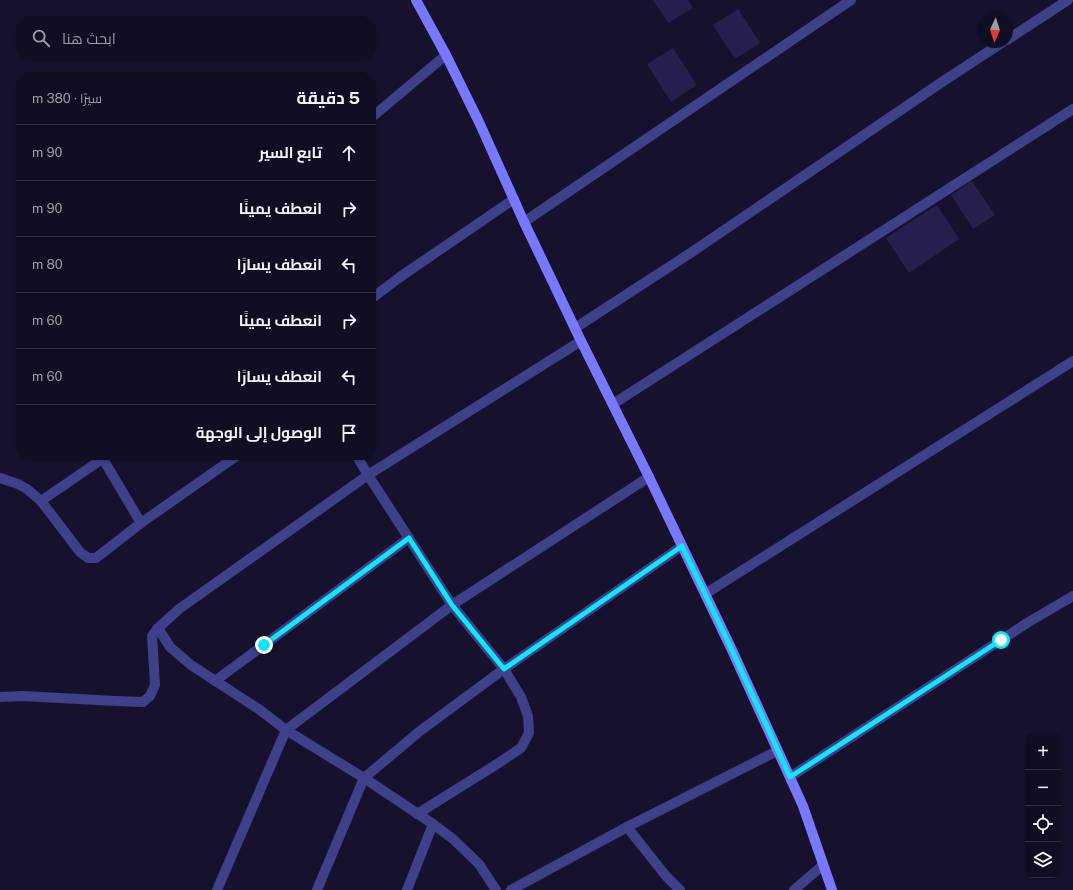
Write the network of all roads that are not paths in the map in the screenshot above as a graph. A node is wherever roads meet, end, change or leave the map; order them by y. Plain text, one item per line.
1 (416, 0) edge
2 (852, 0) edge
3 (1068, 0) edge
4 (1013, 36) edge
5 (994, 48) edge
6 (446, 55) junction
7 (1073, 109) edge
8 (376, 114) edge
9 (514, 200) junction
10 (524, 222) junction
11 (376, 295) edge
12 (575, 328) junction
13 (580, 340) junction
14 (1073, 361) edge
15 (612, 404) junction
16 (101, 460) edge
17 (107, 460) edge
18 (231, 460) edge
19 (359, 460) edge
20 (368, 475) junction
21 (649, 477) junction
22 (0, 478) edge
23 (41, 501) junction
24 (141, 523) junction
25 (409, 538) junction
26 (682, 546) junction
27 (705, 594) junction
28 (1073, 596) edge
29 (452, 605) junction
30 (158, 628) junction
31 (504, 669) junction
32 (215, 681) junction
33 (0, 697) edge
34 (286, 730) junction
35 (777, 751) junction
36 (790, 777) junction
37 (364, 778) junction
38 (417, 814) junction
39 (433, 824) junction
40 (627, 827) junction
41 (823, 865) junction
42 (217, 890) edge
43 (317, 890) edge
44 (407, 890) edge
45 (496, 890) edge
46 (511, 890) edge
47 (680, 890) edge
48 (794, 890) edge
49 (832, 890) edge

1 - 6 main road
2 - 10 street
3 - 4 street
5 - 12 street
6 - 8 street
6 - 9 main road
7 - 15 street
9 - 10 main road
9 - 11 street
10 - 12 main road
12 - 13 main road
13 - 15 main road
13 - 20 street
14 - 27 street
15 - 21 main road
16 - 23 street
17 - 24 street
18 - 24 street
19 - 20 street
20 - 25 street
20 - 30 street
21 - 26 main road
21 - 29 street
22 - 23 street
23 - 24 street
25 - 29 street
25 - 32 street
26 - 27 main road
26 - 31 street
27 - 35 main road
28 - 36 street
29 - 31 street
29 - 34 street
30 - 32 street
30 - 33 street
31 - 37 street
31 - 38 street
32 - 34 street
34 - 37 street
34 - 42 street
35 - 36 main road
35 - 40 street
36 - 41 main road
37 - 38 street
37 - 43 street
38 - 39 street
39 - 44 street
39 - 45 street
40 - 46 street
40 - 47 street
41 - 48 street
41 - 49 main road

